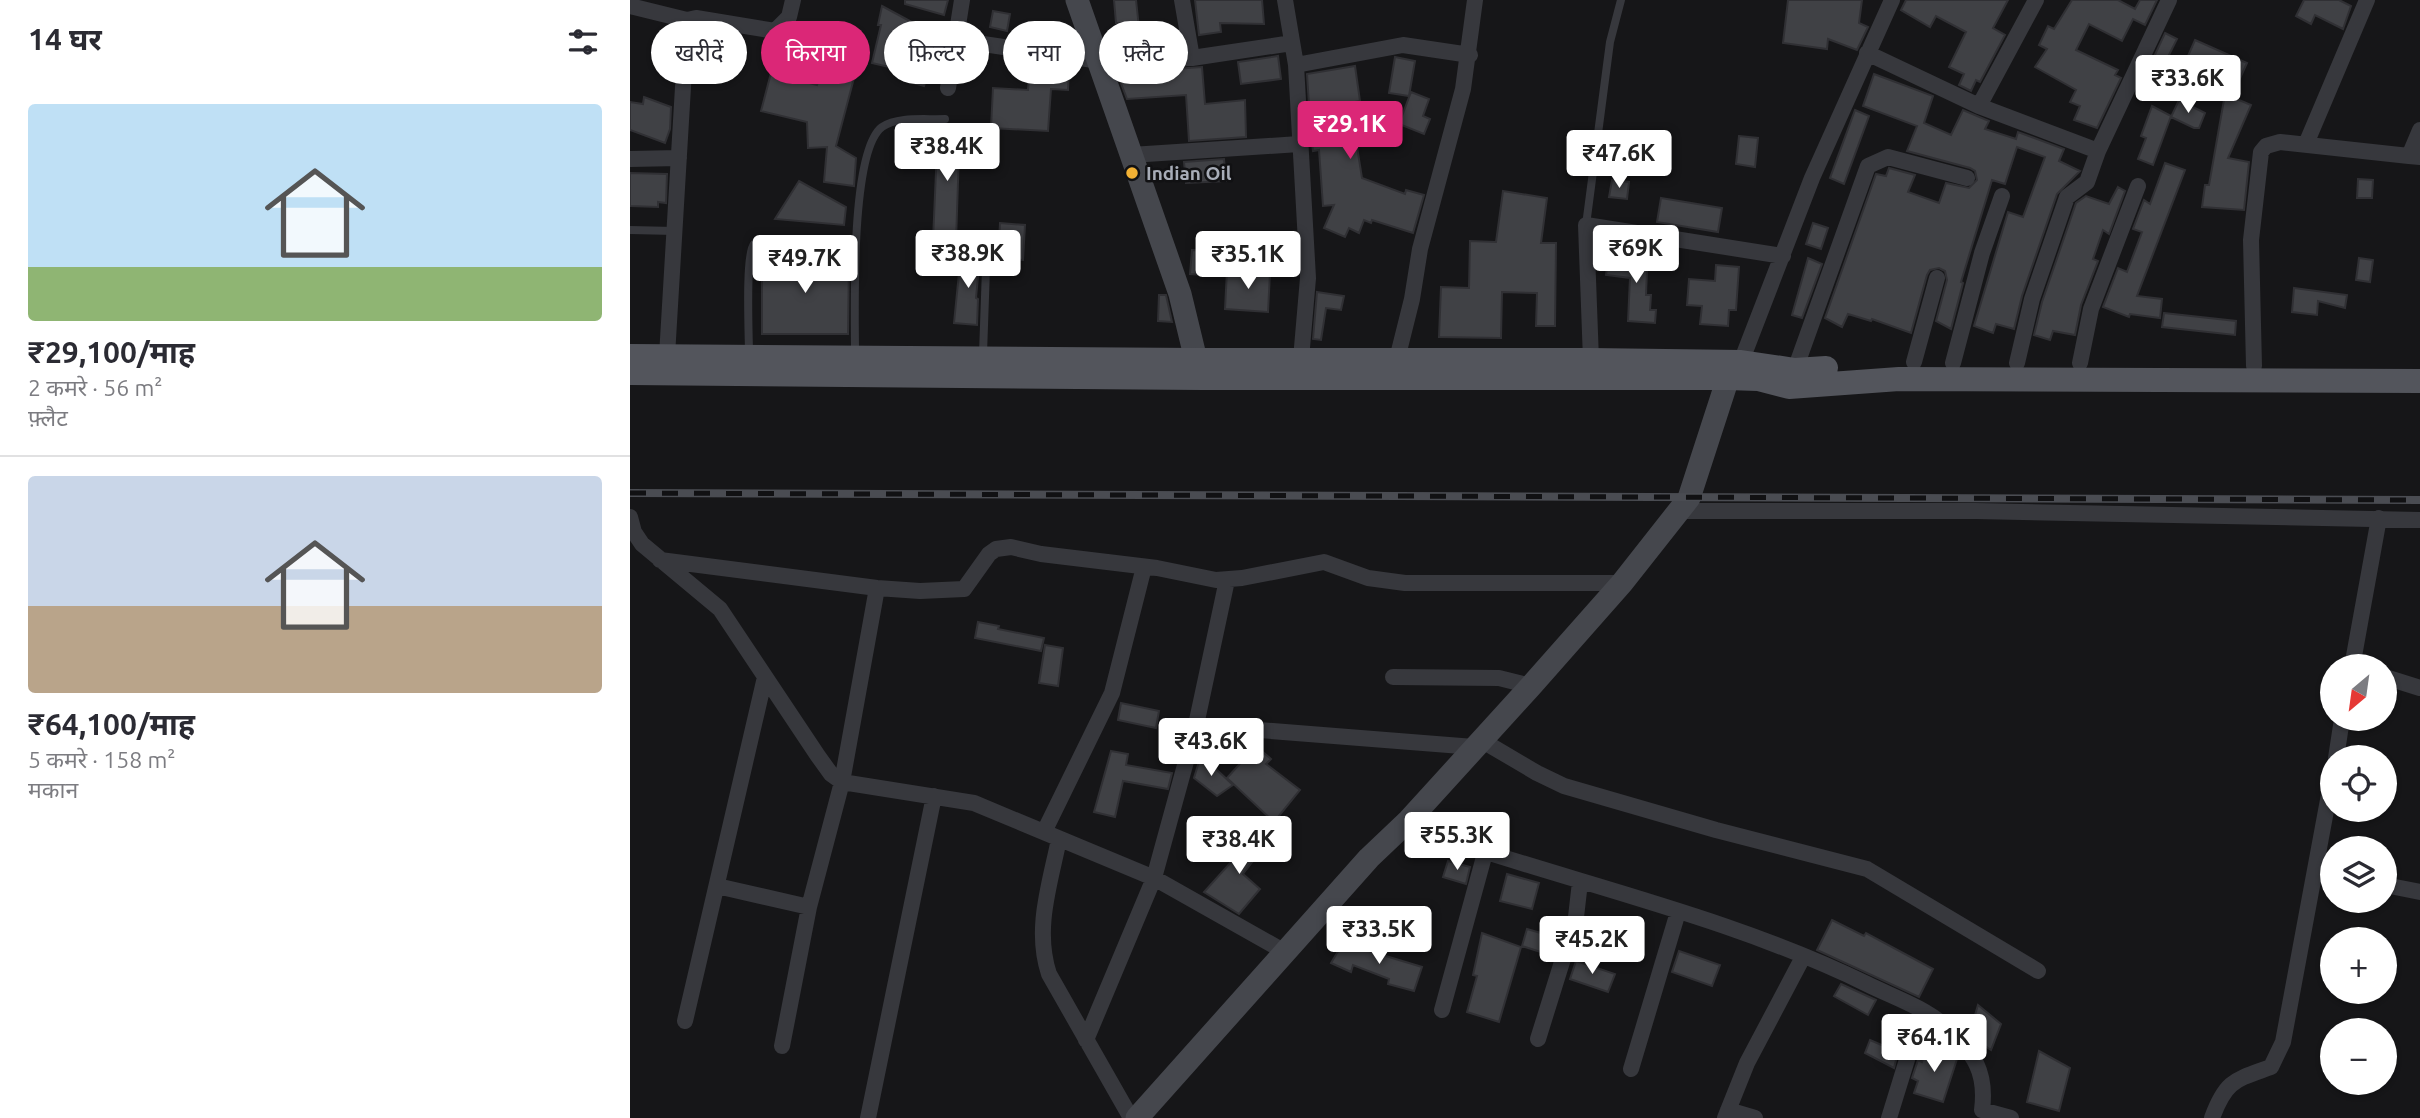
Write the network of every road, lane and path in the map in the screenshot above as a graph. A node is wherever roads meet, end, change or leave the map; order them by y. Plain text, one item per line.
1 (793, 0) edge
2 (962, 0) edge
3 (1077, 0) edge
4 (1182, 0) edge
5 (1285, 0) edge
6 (1475, 0) edge
7 (1621, 0) edge
8 (1892, 0) edge
9 (2036, 0) edge
10 (2169, 0) edge
11 (2367, 0) edge
12 (630, 6) edge
13 (687, 20) junction
14 (959, 21) edge
15 (1292, 43) junction
16 (989, 45) edge
17 (1867, 53) junction
18 (1470, 55) junction
19 (1099, 58) edge
20 (1188, 58) edge
21 (1192, 58) junction
22 (1099, 61) edge
23 (1296, 65) junction
24 (949, 84) edge
25 (1108, 84) edge
26 (948, 88) dead end
27 (1979, 106) junction
28 (945, 119) dead end
29 (2420, 130) edge
30 (1298, 144) junction
31 (2306, 144) junction
32 (2098, 151) junction
33 (1131, 155) junction
34 (2415, 157) edge
35 (679, 158) junction
36 (630, 159) edge
37 (1967, 178) dead end
38 (2138, 186) dead end
39 (2002, 196) dead end
40 (1587, 225) junction
41 (630, 230) edge
42 (675, 231) junction
43 (987, 240) dead end
44 (855, 242) junction
45 (1783, 257) junction
46 (1937, 278) dead end
47 (748, 355) junction
48 (630, 356) edge
49 (667, 356) junction
50 (855, 356) junction
51 (983, 357) junction
52 (1301, 359) junction
53 (1397, 359) junction
54 (1196, 360) junction
55 (1591, 360) junction
56 (1914, 362) junction
57 (1954, 363) junction
58 (2017, 363) junction
59 (2080, 363) junction
60 (2420, 365) edge
61 (2254, 366) junction
62 (1734, 370) junction
63 (630, 373) edge
64 (1792, 378) junction
65 (2420, 381) edge
66 (1679, 511) junction
67 (630, 517) edge
68 (2379, 518) junction
69 (2420, 520) edge
70 (660, 560) junction
71 (1144, 567) junction
72 (1227, 580) junction
73 (1622, 583) junction
74 (877, 589) junction
75 (2354, 654) edge
76 (765, 677) junction
77 (1393, 677) dead end
78 (2398, 681) edge
79 (1531, 686) junction
80 (2420, 688) edge
81 (1196, 725) junction
82 (1477, 744) junction
83 (842, 782) junction
84 (934, 796) junction
85 (1409, 820) junction
86 (2324, 822) edge
87 (1052, 835) junction
88 (1485, 852) junction
89 (2315, 871) junction
90 (2320, 872) edge
91 (1154, 877) junction
92 (1580, 882) junction
93 (717, 886) junction
94 (2397, 887) edge
95 (2420, 892) edge
96 (809, 907) junction
97 (1678, 912) junction
98 (1285, 952) junction
99 (1803, 957) junction
100 (2038, 971) dead end
101 (1442, 1010) dead end
102 (1922, 1011) junction
103 (685, 1021) dead end
104 (1538, 1039) dead end
105 (1086, 1040) junction
106 (782, 1046) dead end
107 (1632, 1069) dead end
108 (1727, 1114) edge
109 (1981, 1114) edge
110 (868, 1118) edge
111 (1131, 1118) edge
112 (1137, 1118) edge
113 (1755, 1118) edge
114 (1889, 1118) edge
115 (2011, 1118) edge
116 (2212, 1118) edge

1 - 13 street
2 - 14 street
3 - 19 street
4 - 21 street
5 - 15 street
6 - 18 street
7 - 40 lane
8 - 17 street
9 - 27 street
10 - 32 street
11 - 31 street
12 - 13 street
13 - 35 street
15 - 21 street
15 - 23 street
16 - 22 street
17 - 27 street
17 - 45 street
18 - 23 street
18 - 53 street
20 - 21 street
23 - 30 street
24 - 26 street
25 - 33 street
27 - 32 street
28 - 44 lane
29 - 34 street
30 - 33 street
30 - 52 street
31 - 34 street
31 - 61 street
32 - 58 street
33 - 54 street
35 - 36 street
35 - 42 street
37 - 64 street
38 - 59 street
39 - 57 street
40 - 45 street
40 - 55 street
41 - 42 lane
42 - 49 street
43 - 51 lane
44 - 47 lane
44 - 50 lane
45 - 62 street
46 - 56 street
47 - 49 main road
47 - 50 main road
48 - 49 main road
50 - 51 main road
51 - 54 main road
52 - 53 main road
52 - 54 main road
53 - 55 main road
55 - 62 main road
56 - 57 main road
56 - 64 main road
57 - 58 main road
58 - 59 main road
59 - 61 main road
60 - 61 main road
62 - 63 main road
62 - 64 main road
62 - 66 street
64 - 65 main road
66 - 68 street
66 - 73 street
67 - 70 street
68 - 69 street
68 - 75 street
70 - 74 street
70 - 76 street
71 - 72 street
71 - 74 street
71 - 87 street
72 - 73 street
72 - 81 street
73 - 79 street
74 - 83 street
76 - 83 street
76 - 93 street
77 - 79 street
78 - 80 street
79 - 82 street
81 - 82 street
81 - 91 street
82 - 85 street
82 - 100 street
83 - 84 street
83 - 96 street
84 - 87 street
84 - 110 street
85 - 88 street
85 - 98 street
86 - 89 street
87 - 91 street
87 - 105 street
88 - 92 street
88 - 101 street
89 - 90 street
89 - 116 street
91 - 98 street
91 - 105 street
92 - 97 street
92 - 104 street
93 - 96 street
93 - 103 street
94 - 95 street
96 - 106 street
97 - 99 street
97 - 107 street
98 - 112 street
99 - 102 street
99 - 108 street
102 - 109 street
102 - 114 street
105 - 111 street
108 - 113 street
109 - 115 street

